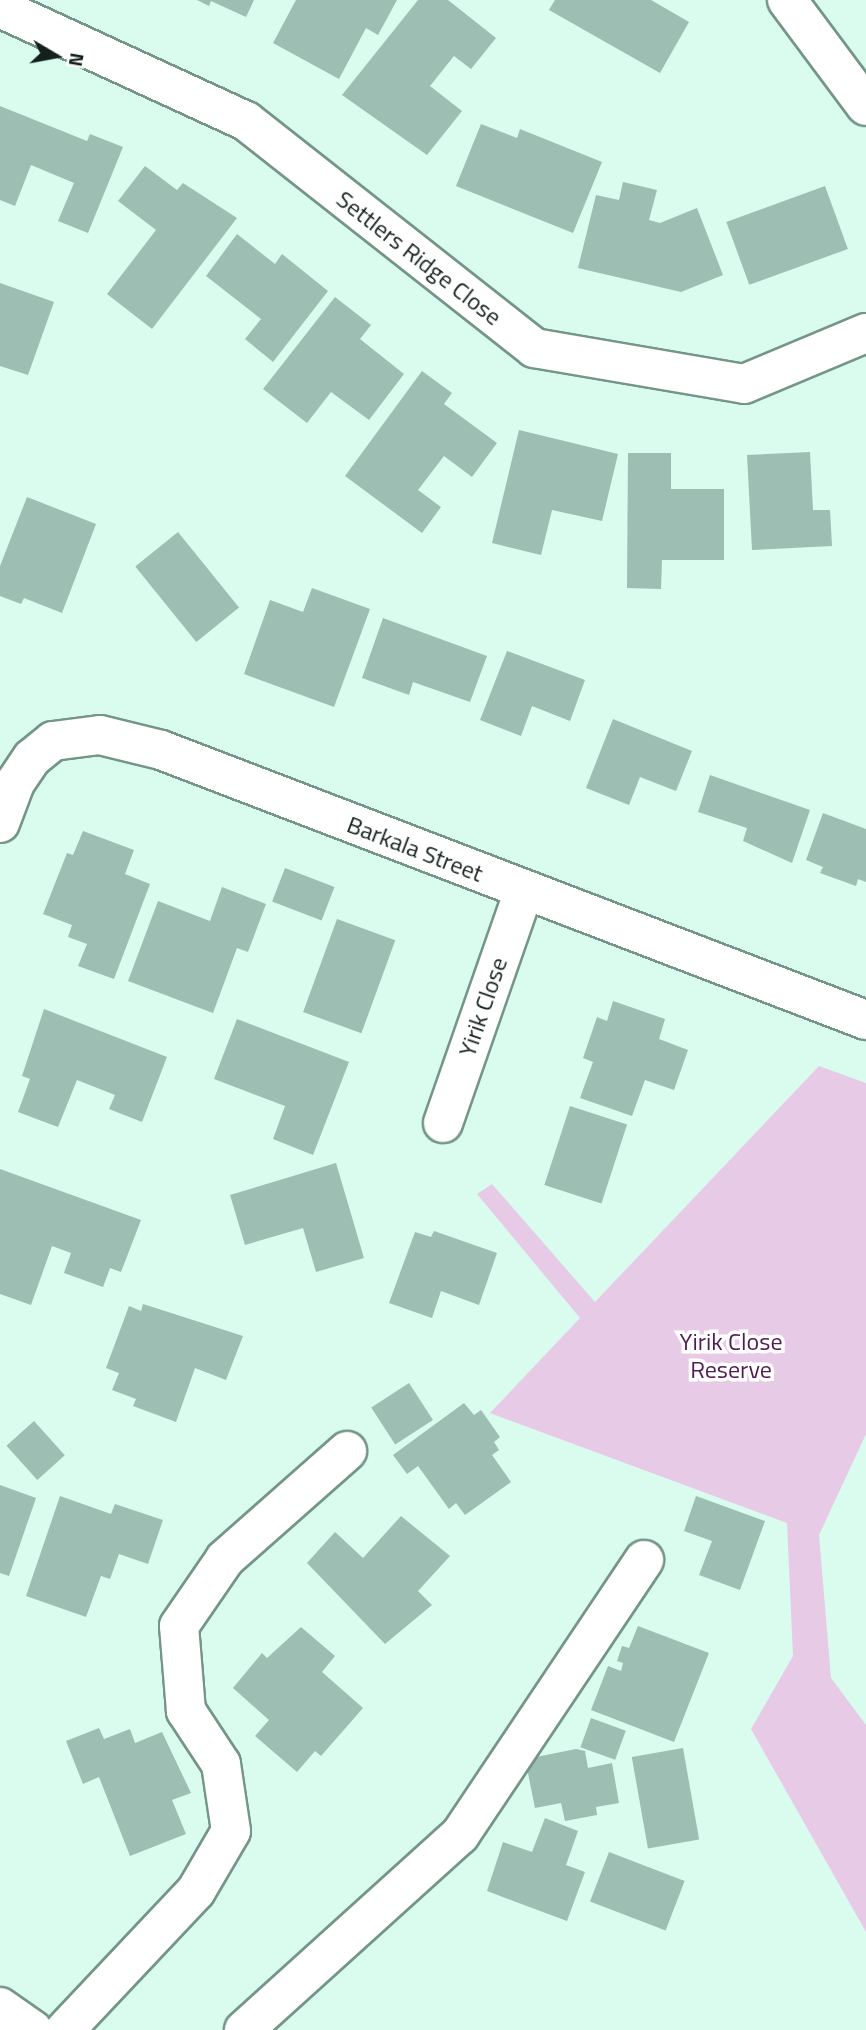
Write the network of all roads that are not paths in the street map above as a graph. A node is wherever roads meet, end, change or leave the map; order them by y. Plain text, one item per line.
1 (787, 0) edge
2 (0, 8) edge
3 (866, 106) edge
4 (866, 333) edge
5 (0, 823) edge
6 (524, 891) junction
7 (866, 1020) edge
8 (443, 1123) dead end
9 (347, 1451) dead end
10 (643, 1560) dead end
11 (0, 2007) edge
12 (33, 2030) edge
13 (65, 2030) edge
14 (244, 2030) edge

1 - 3 street
2 - 4 street, Settlers Ridge Close
5 - 6 street, Barkala Street
6 - 7 street, Barkala Street
6 - 8 street, Yirik Close
9 - 13 street
10 - 14 street
11 - 12 street

